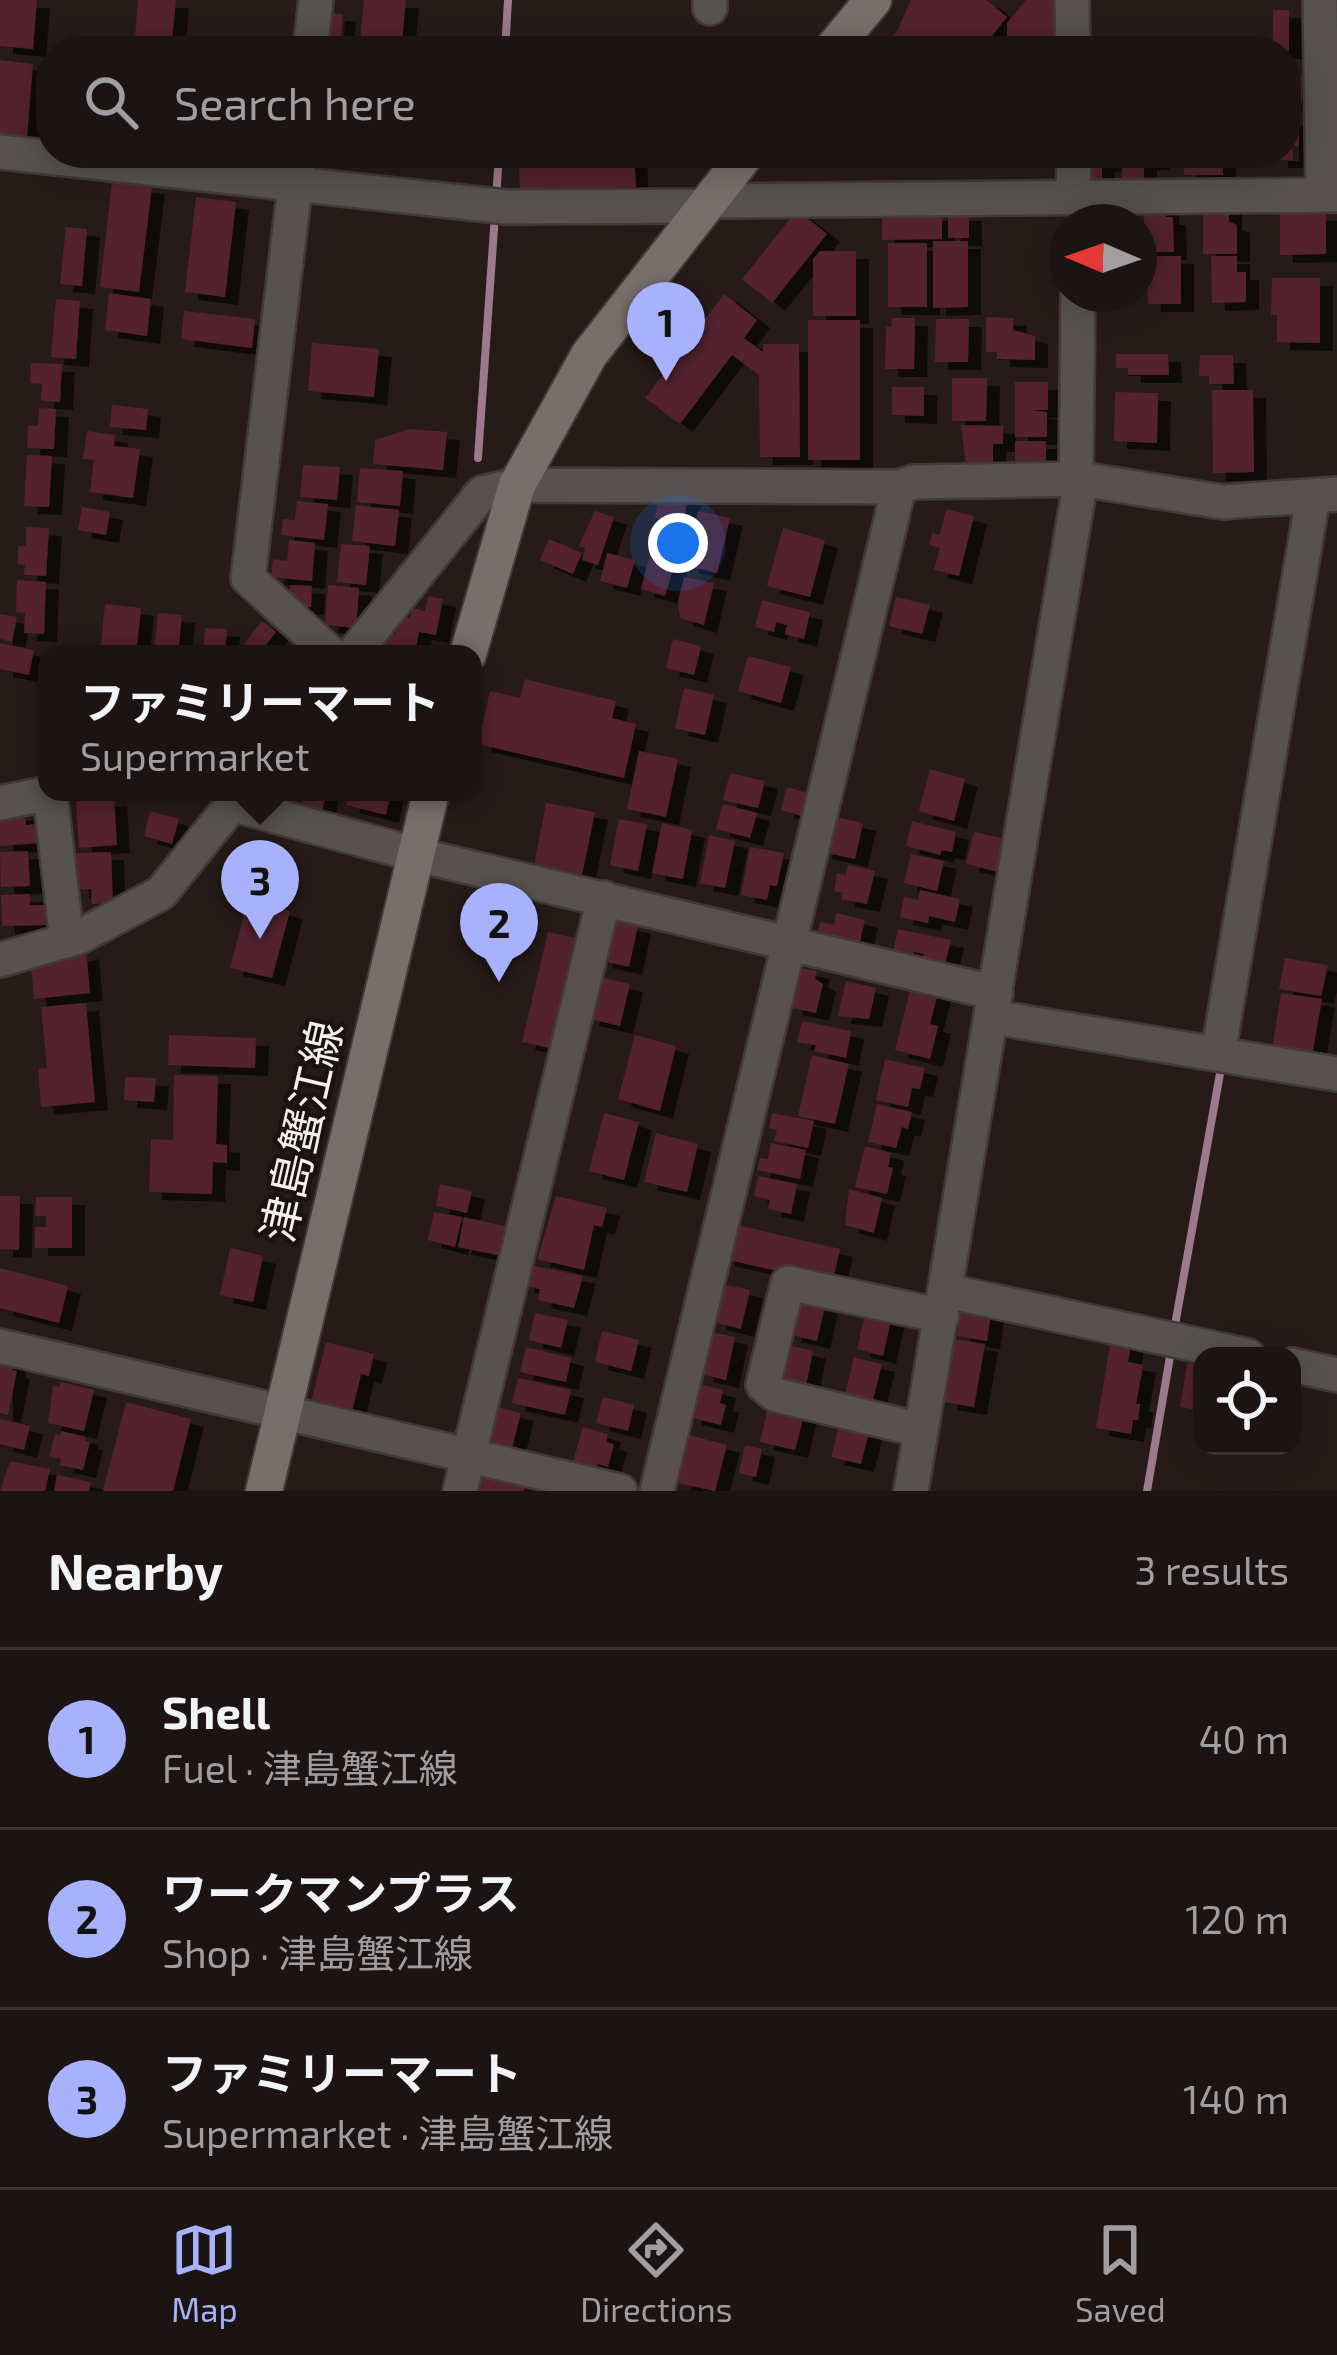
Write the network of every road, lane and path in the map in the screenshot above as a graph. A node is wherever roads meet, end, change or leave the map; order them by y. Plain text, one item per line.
1 (316, 0) edge
2 (872, 0) edge
3 (1072, 0) edge
4 (1320, 0) edge
5 (312, 36) edge
6 (843, 36) edge
7 (1073, 36) edge
8 (0, 152) edge
9 (36, 154) edge
10 (297, 168) edge
11 (735, 168) edge
12 (1075, 168) edge
13 (1330, 195) edge
14 (707, 204) junction
15 (1077, 204) edge
16 (1123, 204) edge
17 (1049, 206) edge
18 (1078, 312) edge
19 (1078, 479) junction
20 (517, 485) junction
21 (899, 487) junction
22 (1325, 495) edge
23 (321, 645) edge
24 (360, 645) edge
25 (471, 645) edge
26 (38, 795) edge
27 (51, 801) edge
28 (235, 801) edge
29 (246, 801) edge
30 (429, 801) edge
31 (0, 803) edge
32 (414, 854) junction
33 (604, 898) junction
34 (67, 940) junction
35 (789, 944) junction
36 (0, 960) edge
37 (994, 1005) junction
38 (1218, 1054) junction
39 (1337, 1074) edge
40 (945, 1303) junction
41 (0, 1346) edge
42 (1197, 1347) edge
43 (1301, 1367) edge
44 (1337, 1375) edge
45 (284, 1411) junction
46 (921, 1430) junction
47 (469, 1455) junction
48 (264, 1491) edge
49 (460, 1491) edge
50 (620, 1491) edge
51 (657, 1491) edge
52 (911, 1491) edge

1 - 5 street
2 - 6 main road
3 - 7 street
4 - 13 street
8 - 9 street
10 - 14 street
10 - 23 street
11 - 14 main road
12 - 15 street
13 - 16 street
14 - 17 street
14 - 20 main road
18 - 19 street
19 - 21 street
19 - 22 street
19 - 37 street
20 - 21 street
20 - 24 street
20 - 25 main road
21 - 35 street
22 - 38 street
26 - 31 street
27 - 34 street
28 - 34 street
29 - 32 street
30 - 32 main road, 津島蟹江線
32 - 33 street
32 - 45 main road, 津島蟹江線
33 - 35 street
33 - 47 street
34 - 36 street
35 - 37 street
35 - 51 street
37 - 38 street
37 - 40 street
38 - 39 street
40 - 42 street
40 - 46 street
40 - 46 street
41 - 45 street
43 - 44 street
45 - 47 street
45 - 48 main road, 津島蟹江線
46 - 52 street
47 - 49 street
47 - 50 street

